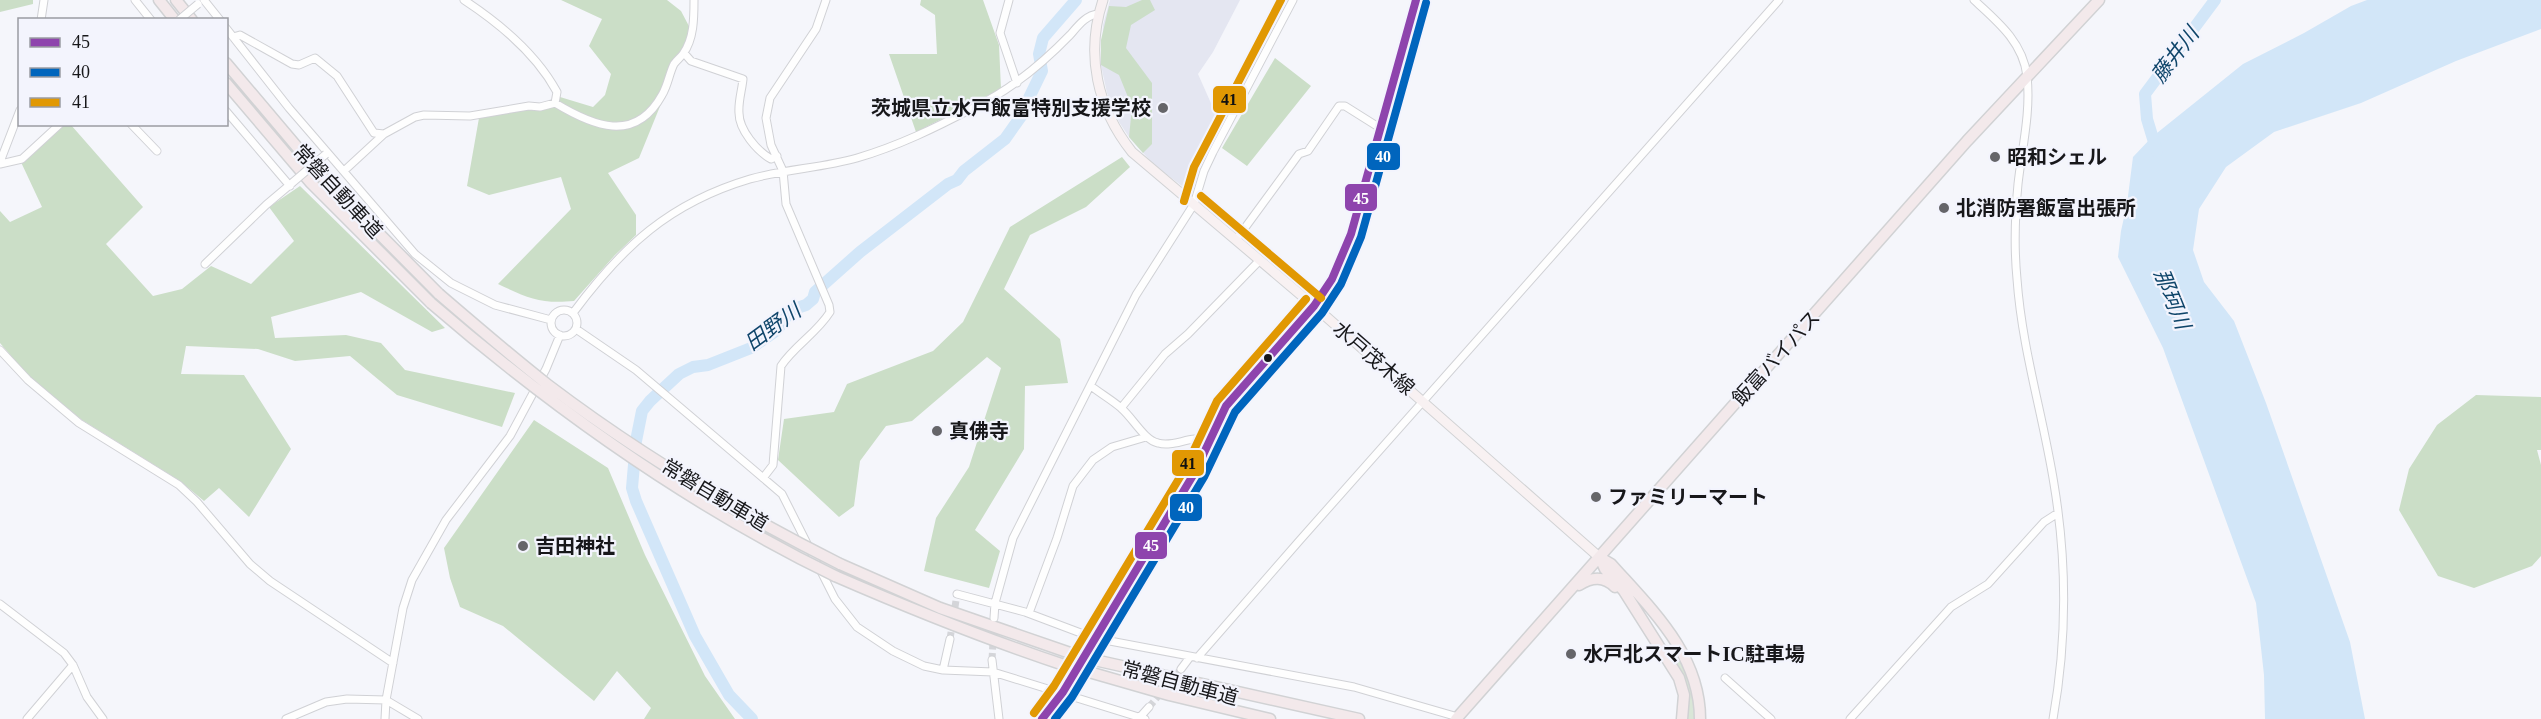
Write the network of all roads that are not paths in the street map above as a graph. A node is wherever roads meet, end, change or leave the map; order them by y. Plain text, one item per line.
1 (44, 0) edge
2 (135, 0) edge
3 (159, 0) edge
4 (176, 0) edge
5 (464, 0) edge
6 (694, 0) edge
7 (826, 0) edge
8 (1009, 0) edge
9 (1103, 0) edge
10 (1293, 0) edge
11 (1416, 0) edge
12 (1779, 0) edge
13 (1974, 0) edge
14 (2099, 0) edge
15 (202, 1) edge
16 (1098, 14) junction
17 (41, 18) edge
18 (149, 18) edge
19 (175, 18) edge
20 (180, 18) edge
21 (190, 18) edge
22 (217, 18) edge
23 (228, 31) edge
24 (233, 37) junction
25 (684, 53) junction
26 (228, 65) edge
27 (2027, 75) junction
28 (1017, 83) junction
29 (228, 85) edge
30 (555, 103) junction
31 (228, 113) edge
32 (18, 115) edge
33 (58, 126) edge
34 (133, 126) edge
35 (1380, 128) junction
36 (384, 134) junction
37 (157, 151) dead end
38 (327, 153) junction
39 (777, 156) junction
40 (0, 163) edge
41 (345, 170) junction
42 (783, 171) junction
43 (291, 184) junction
44 (1194, 204) junction
45 (1236, 240) junction
46 (1260, 260) junction
47 (205, 264) dead end
48 (1314, 306) junction
49 (573, 313) junction
50 (551, 320) junction
51 (576, 329) junction
52 (560, 336) junction
53 (0, 350) edge
54 (1091, 386) junction
55 (1424, 401) junction
56 (1121, 408) junction
57 (1146, 437) junction
58 (1208, 441) junction
59 (763, 478) junction
60 (2058, 513) junction
61 (1599, 557) junction
62 (1569, 593) junction
63 (957, 594) dead end
64 (1631, 602) junction
65 (995, 603) junction
66 (3, 606) edge
67 (1029, 613) junction
68 (0, 614) edge
69 (994, 618) tunnel mouth
70 (1094, 638) junction
71 (950, 639) tunnel mouth
72 (1194, 658) junction
73 (992, 660) tunnel mouth
74 (1094, 660) junction
75 (393, 663) junction
76 (74, 665) junction
77 (1181, 669) tunnel mouth
78 (943, 670) junction
79 (993, 672) junction
80 (1108, 677) junction
81 (1725, 678) dead end
82 (1063, 692) junction
83 (386, 700) junction
84 (1149, 707) tunnel mouth
85 (1143, 718) edge
86 (1457, 718) edge
87 (27, 719) edge
88 (103, 719) edge
89 (286, 719) edge
90 (385, 719) edge
91 (418, 719) edge
92 (999, 719) edge
93 (1042, 719) edge
94 (1242, 719) edge
95 (1270, 719) edge
96 (1328, 719) edge
97 (1359, 719) edge
98 (1682, 719) edge
99 (1700, 719) edge
100 (1771, 719) edge
101 (1850, 719) edge
102 (2054, 719) edge

1 - 17 street
2 - 18 street
3 - 19 highway
4 - 21 highway
5 - 30 street
6 - 25 street
7 - 39 street
8 - 28 street
9 - 16 main road, 水戸茂木線
10 - 44 street
11 - 35 street
12 - 55 street
13 - 27 street
14 - 27 highway, 飯富バイパス
15 - 20 street, bridge
15 - 22 street
16 - 28 street
16 - 44 main road, 水戸茂木線
23 - 24 street
24 - 36 street
24 - 38 street
25 - 30 street
25 - 39 street
26 - 74 highway, 常磐自動車道, bridge
27 - 60 street
27 - 61 highway, 飯富バイパス
28 - 42 street
29 - 80 highway, 常磐自動車道, bridge
30 - 36 street
31 - 43 street
32 - 40 street
33 - 40 street
34 - 37 street
35 - 45 street
35 - 48 street
36 - 41 street
38 - 41 street
38 - 43 street, bridge
39 - 42 street
41 - 50 street
42 - 49 street
42 - 59 street
43 - 47 street
44 - 45 main road, 水戸茂木線
44 - 54 street
45 - 46 main road, 水戸茂木線
46 - 48 main road, 水戸茂木線
46 - 56 street
48 - 55 main road, 水戸茂木線
48 - 58 street
49 - 50 street
49 - 51 street
50 - 52 street
51 - 52 street
51 - 59 street
52 - 75 street
53 - 75 street
54 - 56 street
54 - 65 street
55 - 61 main road, 水戸茂木線
55 - 72 street
56 - 57 street
57 - 58 street
57 - 67 street
58 - 70 street
59 - 78 street
60 - 101 street
60 - 102 street
61 - 62 highway, 飯富バイパス
61 - 64 highway
61 - 99 highway
62 - 64 highway
62 - 86 highway, 飯富バイパス
63 - 65 street
64 - 98 highway
65 - 67 street
65 - 69 street
66 - 68 street
66 - 76 street
67 - 70 street
70 - 72 street
70 - 82 street
71 - 78 street
72 - 77 street
72 - 86 street
73 - 79 street
74 - 96 highway, 常磐自動車道
74 - 97 highway
75 - 83 street
76 - 87 street
76 - 88 street
78 - 79 street
79 - 82 street
79 - 92 street
80 - 94 highway
80 - 95 highway, 常磐自動車道
81 - 100 street
82 - 85 street
82 - 93 street
83 - 89 street
83 - 90 street
83 - 91 street
84 - 85 street

